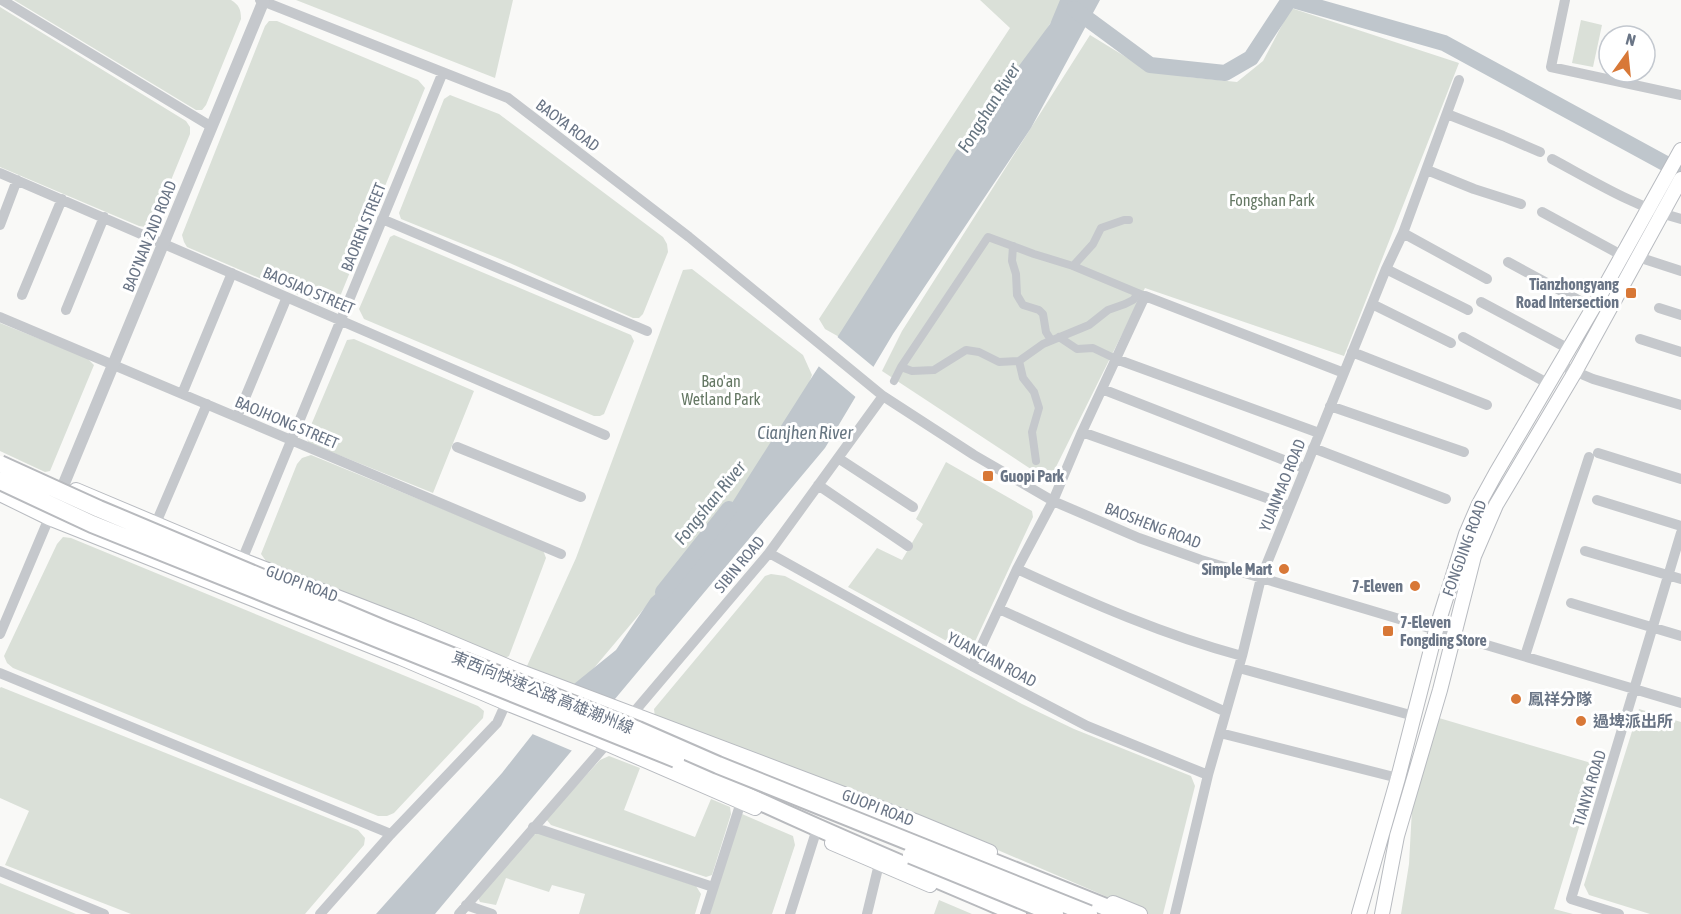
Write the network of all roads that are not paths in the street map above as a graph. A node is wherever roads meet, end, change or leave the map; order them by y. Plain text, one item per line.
1 (2, 0) edge
2 (1565, 0) edge
3 (262, 1) edge
4 (443, 72) junction
5 (1459, 80) dead end
6 (1681, 95) edge
7 (1447, 114) junction
8 (212, 127) junction
9 (1540, 152) dead end
10 (1680, 152) edge
11 (1552, 159) dead end
12 (1426, 170) junction
13 (0, 173) edge
14 (17, 180) junction
15 (1674, 182) edge
16 (62, 199) junction
17 (1521, 204) dead end
18 (1656, 211) junction
19 (1542, 212) dead end
20 (104, 217) junction
21 (382, 219) junction
22 (1681, 219) edge
23 (1129, 220) dead end
24 (0, 225) edge
25 (1403, 233) junction
26 (163, 244) junction
27 (1013, 246) junction
28 (1623, 256) junction
29 (1638, 257) junction
30 (1508, 262) dead end
31 (1073, 266) junction
32 (1386, 268) junction
33 (1681, 271) edge
34 (232, 273) junction
35 (1487, 279) dead end
36 (21, 295) dead end
37 (1142, 295) junction
38 (287, 297) junction
39 (1480, 302) dead end
40 (1372, 304) junction
41 (1593, 308) junction
42 (1659, 308) dead end
43 (66, 310) dead end
44 (1468, 310) dead end
45 (1681, 315) edge
46 (0, 318) edge
47 (341, 320) junction
48 (646, 331) dead end
49 (1463, 337) dead end
50 (1055, 338) junction
51 (1640, 339) dead end
52 (1451, 343) dead end
53 (1569, 349) junction
54 (1681, 351) edge
55 (1352, 352) junction
56 (1116, 360) junction
57 (1019, 362) junction
58 (1560, 365) junction
59 (114, 366) junction
60 (901, 367) junction
61 (1575, 372) junction
62 (1344, 373) junction
63 (894, 381) dead end
64 (1549, 384) junction
65 (1102, 389) junction
66 (182, 394) junction
67 (883, 396) junction
68 (207, 404) junction
69 (1487, 405) dead end
70 (1681, 405) edge
71 (1330, 406) junction
72 (237, 417) junction
73 (1082, 432) junction
74 (1319, 433) junction
75 (605, 435) dead end
76 (291, 440) junction
77 (457, 447) dead end
78 (1313, 447) junction
79 (1464, 452) dead end
80 (0, 456) edge
81 (838, 458) junction
82 (1036, 461) dead end
83 (0, 464) edge
84 (1305, 468) junction
85 (1681, 479) edge
86 (0, 481) edge
87 (64, 485) junction
88 (818, 485) junction
89 (0, 494) edge
90 (581, 497) dead end
91 (1446, 499) dead end
92 (1597, 500) dead end
93 (1053, 501) junction
94 (1289, 506) junction
95 (913, 507) dead end
96 (49, 518) junction
97 (156, 524) junction
98 (1681, 526) edge
99 (1681, 533) edge
100 (908, 546) dead end
101 (1585, 551) dead end
102 (769, 553) junction
103 (561, 554) dead end
104 (242, 560) junction
105 (1017, 569) junction
106 (1669, 576) junction
107 (1261, 578) junction
108 (1681, 579) edge
109 (1571, 603) dead end
110 (999, 609) junction
111 (1653, 628) junction
112 (1436, 630) junction
113 (0, 634) edge
114 (1453, 635) junction
115 (1681, 636) edge
116 (1242, 656) junction
117 (1525, 656) junction
118 (972, 666) junction
119 (1239, 668) junction
120 (0, 673) edge
121 (1635, 689) junction
122 (507, 703) junction
123 (1681, 703) edge
124 (1226, 712) junction
125 (1414, 716) junction
126 (634, 728) junction
127 (1220, 733) junction
128 (607, 744) junction
129 (1208, 775) junction
130 (1398, 778) junction
131 (741, 802) junction
132 (533, 827) junction
133 (391, 834) junction
134 (815, 835) junction
135 (879, 864) junction
136 (0, 871) edge
137 (713, 887) junction
138 (466, 905) junction
139 (104, 914) edge
140 (320, 914) edge
141 (459, 914) edge
142 (492, 914) edge
143 (705, 914) edge
144 (790, 914) edge
145 (867, 914) edge
146 (999, 914) edge
147 (1018, 914) edge
148 (1055, 914) edge
149 (1089, 914) edge
150 (1123, 914) edge
151 (1140, 914) edge
152 (1175, 914) edge
153 (1359, 914) edge
154 (1382, 914) edge
155 (1619, 914) edge

1 - 8 street
2 - 6 street
3 - 4 street, BAOYA ROAD
3 - 8 street, BAO'NAN 2ND ROAD
4 - 21 street, BAOREN STREET
4 - 67 street, BAOYA ROAD
5 - 7 street, YUANMAO ROAD
7 - 9 street
7 - 12 street, YUANMAO ROAD
8 - 26 street, BAO'NAN 2ND ROAD
10 - 15 main road, FONGDING ROAD
11 - 18 street
12 - 17 street
12 - 25 street, YUANMAO ROAD
13 - 14 street, BAOSIAO STREET
14 - 16 street, BAOSIAO STREET
14 - 24 street
15 - 18 main road, FONGDING ROAD
16 - 20 street, BAOSIAO STREET
16 - 36 street
18 - 22 street
18 - 28 main road, FONGDING ROAD
18 - 29 main road, FONGDING ROAD
19 - 28 street
20 - 26 street, BAOSIAO STREET
20 - 43 street
21 - 47 street, BAOREN STREET
21 - 48 street
23 - 31 street
25 - 32 street, YUANMAO ROAD
25 - 35 street
26 - 34 street, BAOSIAO STREET
26 - 59 street, BAO'NAN 2ND ROAD
27 - 31 street
27 - 50 street
27 - 60 street
28 - 41 main road, FONGDING ROAD
29 - 33 street
29 - 61 main road, FONGDING ROAD
30 - 41 street
31 - 37 street
32 - 40 street, YUANMAO ROAD
32 - 44 street
34 - 38 street, BAOSIAO STREET
34 - 66 street
37 - 50 street
37 - 56 street
37 - 62 street
38 - 47 street, BAOSIAO STREET
38 - 72 street
39 - 53 street
40 - 52 street
40 - 55 street, YUANMAO ROAD
41 - 53 main road, FONGDING ROAD
42 - 45 street
46 - 59 street, BAOJHONG STREET
47 - 75 street, BAOSIAO STREET
47 - 76 street, BAOREN STREET
49 - 64 street
50 - 56 street
50 - 57 street
51 - 54 street
53 - 58 main road, FONGDING ROAD
55 - 62 street, YUANMAO ROAD
55 - 69 street
56 - 65 street
56 - 74 street
57 - 60 street
57 - 82 street
58 - 61 street
58 - 64 main road, FONGDING ROAD
59 - 66 street, BAOJHONG STREET
59 - 87 street, BAO'NAN 2ND ROAD
60 - 63 street
61 - 70 street
61 - 114 main road, FONGDING ROAD
62 - 71 street, YUANMAO ROAD
64 - 112 main road, FONGDING ROAD
65 - 73 street
65 - 84 street
66 - 68 street, BAOJHONG STREET
67 - 81 street, SIBIN ROAD
67 - 93 street, BAOSHENG ROAD
68 - 72 street, BAOJHONG STREET
68 - 97 street
71 - 74 street, YUANMAO ROAD
71 - 79 street
72 - 76 street, BAOJHONG STREET
73 - 93 street
73 - 94 street
74 - 78 street, YUANMAO ROAD
76 - 103 street, BAOJHONG STREET
76 - 104 street, BAOREN STREET
77 - 90 street
78 - 84 street, YUANMAO ROAD
78 - 91 street
80 - 87 main road, GUOPI ROAD
81 - 88 street, SIBIN ROAD
81 - 95 street
83 - 126 highway, 東西向快速公路 高雄潮州線, bridge
84 - 94 street, YUANMAO ROAD
85 - 117 street
86 - 126 highway, 東西向快速公路 高雄潮州線, bridge
87 - 96 street, BAO'NAN 2ND ROAD
87 - 97 main road, GUOPI ROAD
88 - 100 street
88 - 102 street, SIBIN ROAD
89 - 96 main road, GUOPI ROAD
92 - 98 street
93 - 105 street
93 - 107 street, BAOSHENG ROAD
94 - 107 street, YUANMAO ROAD
96 - 113 street
96 - 122 main road, GUOPI ROAD
97 - 104 main road, GUOPI ROAD
99 - 106 street, TIANYA ROAD
101 - 106 street
102 - 118 street, YUANCIAN ROAD
102 - 126 street, SIBIN ROAD
104 - 126 main road, GUOPI ROAD
105 - 110 street
105 - 116 street
106 - 108 street
106 - 111 street, TIANYA ROAD
107 - 112 street, BAOSHENG ROAD
107 - 116 street, YUANMAO ROAD
109 - 111 street
110 - 118 street
110 - 124 street
111 - 115 street
111 - 121 street, TIANYA ROAD
112 - 114 street, BAOSHENG ROAD
112 - 125 main road, FONGDING ROAD
114 - 117 street
114 - 154 main road, FONGDING ROAD
116 - 119 street, YUANMAO ROAD
117 - 121 street
118 - 129 street, YUANCIAN ROAD
119 - 124 street, YUANMAO ROAD
119 - 125 street
120 - 133 street
121 - 123 street
121 - 155 street, TIANYA ROAD
122 - 128 main road, GUOPI ROAD
122 - 133 street
124 - 127 street, YUANMAO ROAD
125 - 130 main road, FONGDING ROAD
126 - 128 street, SIBIN ROAD
126 - 147 highway, bridge
126 - 148 highway, 東西向快速公路 高雄潮州線, bridge
126 - 149 highway, 東西向快速公路 高雄潮州線, bridge
126 - 150 highway, bridge
126 - 151 main road, GUOPI ROAD
127 - 129 street, YUANMAO ROAD
127 - 130 street
128 - 131 main road
128 - 132 street, SIBIN ROAD
129 - 152 street, YUANMAO ROAD
130 - 153 main road, FONGDING ROAD
131 - 134 main road
131 - 137 street
132 - 137 street
132 - 138 street, SIBIN ROAD
133 - 140 street
134 - 135 main road
134 - 144 street
135 - 145 street
135 - 146 main road
136 - 139 street
137 - 143 street
138 - 141 street, SIBIN ROAD
138 - 142 street

